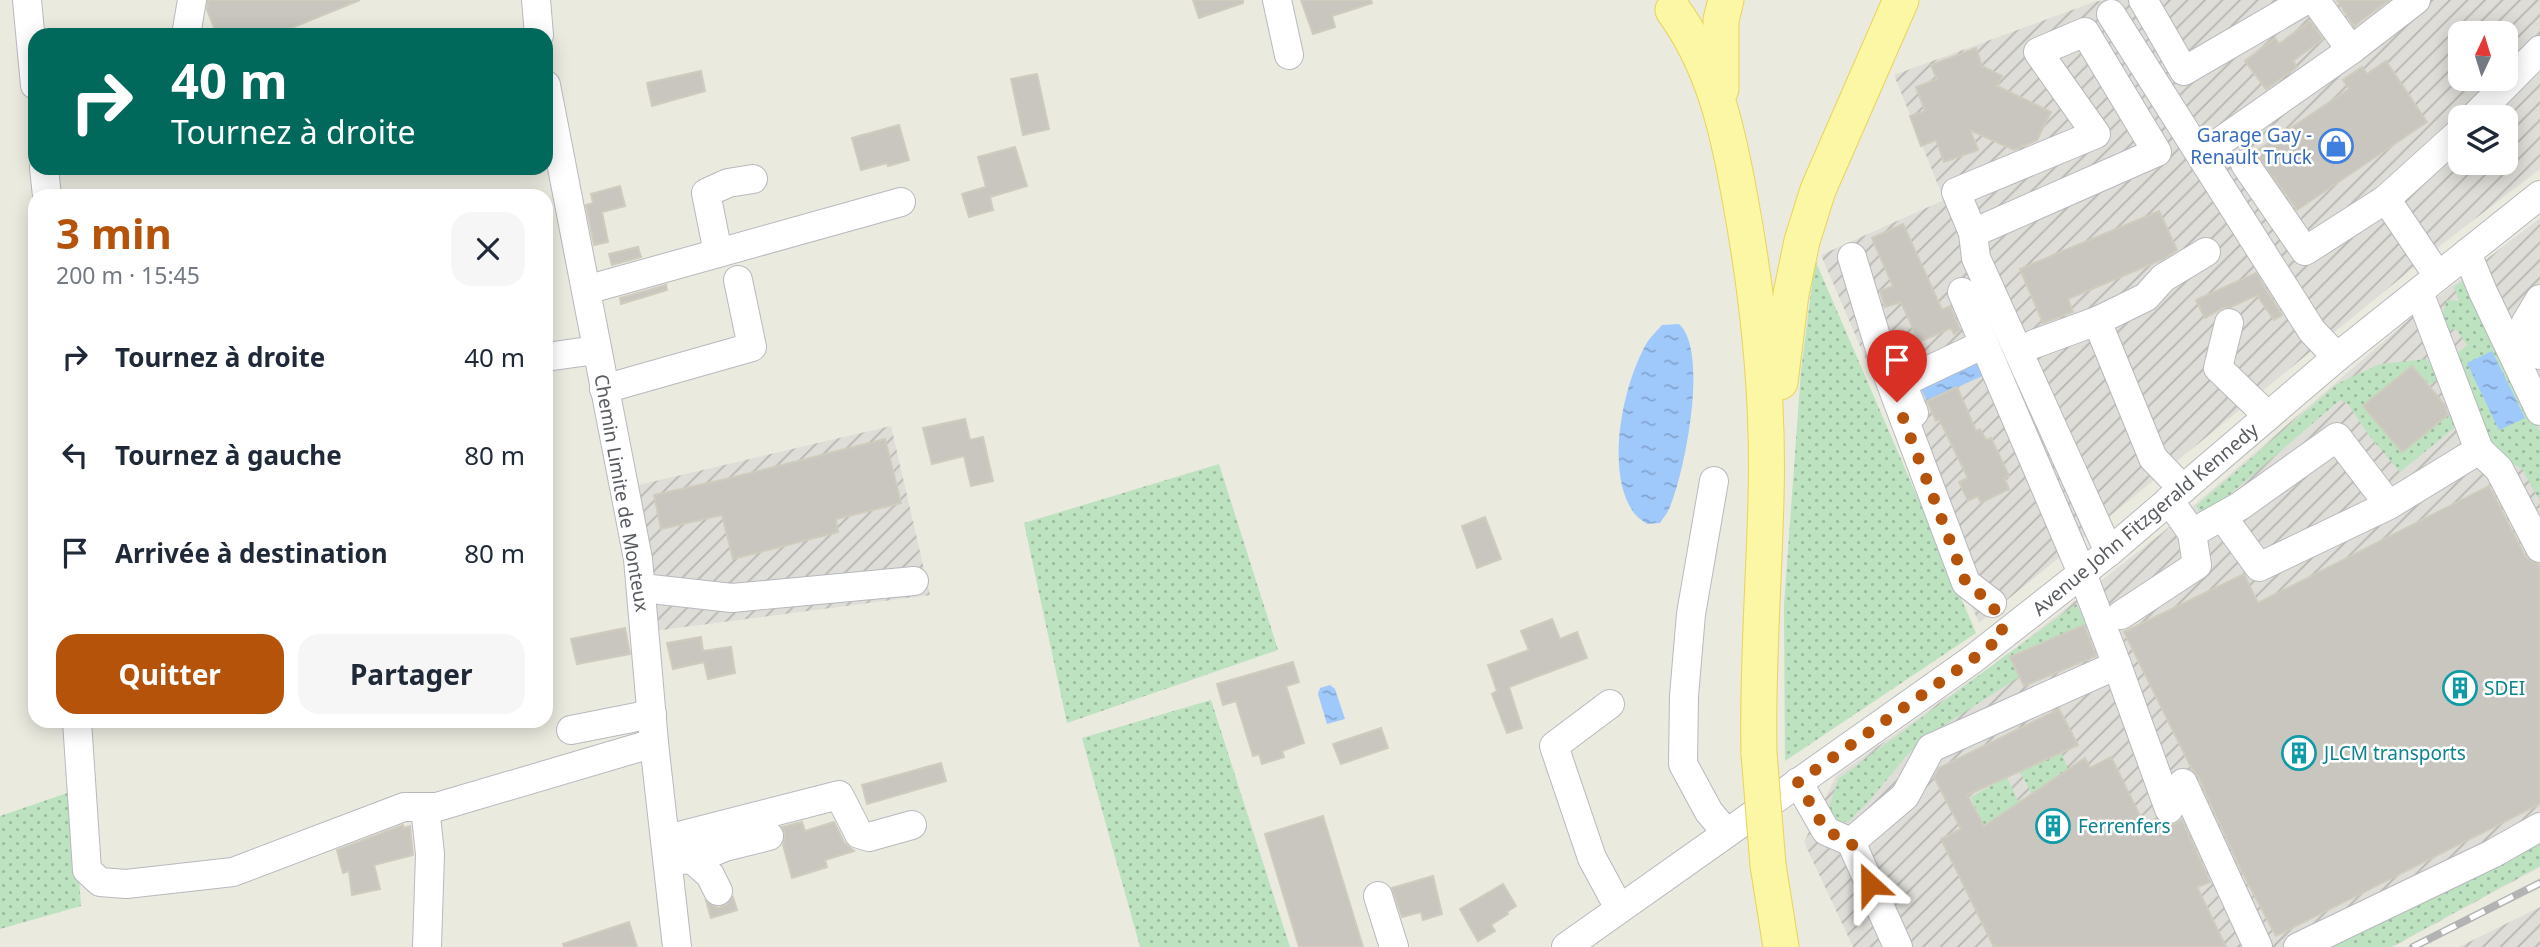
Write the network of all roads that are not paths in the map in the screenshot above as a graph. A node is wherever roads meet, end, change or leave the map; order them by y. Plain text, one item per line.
1 (27, 0) edge
2 (192, 0) edge
3 (536, 0) edge
4 (1277, 0) edge
5 (1726, 0) edge
6 (1901, 0) edge
7 (2143, 0) edge
8 (2306, 0) edge
9 (2315, 0) edge
10 (2416, 0) edge
11 (1665, 5) edge
12 (2110, 14) dead end
13 (30, 28) edge
14 (187, 28) edge
15 (539, 28) edge
16 (2351, 50) junction
17 (2540, 50) edge
18 (1289, 55) dead end
19 (1720, 103) junction
20 (2486, 105) edge
21 (553, 121) edge
22 (2096, 134) junction
23 (2221, 141) dead end
24 (2448, 143) edge
25 (2245, 164) dead end
26 (2115, 172) junction
27 (753, 179) dead end
28 (2386, 199) junction
29 (901, 202) dead end
30 (2535, 210) edge
31 (1973, 233) junction
32 (2206, 252) dead end
33 (718, 253) junction
34 (2468, 253) junction
35 (1852, 257) dead end
36 (738, 280) dead end
37 (2428, 284) junction
38 (586, 290) junction
39 (1962, 292) dead end
40 (2540, 299) edge
41 (2097, 321) junction
42 (2229, 323) dead end
43 (1984, 344) junction
44 (2034, 344) dead end
45 (596, 350) junction
46 (2540, 355) edge
47 (553, 356) edge
48 (2337, 357) junction
49 (604, 389) junction
50 (2540, 411) edge
51 (2268, 416) junction
52 (2479, 450) junction
53 (1714, 481) dead end
54 (2176, 494) junction
55 (1766, 497) junction
56 (2389, 505) junction
57 (2222, 516) junction
58 (2192, 533) junction
59 (2540, 548) edge
60 (2109, 552) junction
61 (2082, 573) junction
62 (914, 582) dead end
63 (642, 588) junction
64 (1992, 603) junction
65 (2121, 615) dead end
66 (2004, 635) junction
67 (2117, 664) junction
68 (1610, 704) dead end
69 (652, 714) junction
70 (77, 728) edge
71 (571, 730) dead end
72 (654, 743) junction
73 (1798, 782) junction
74 (2183, 783) dead end
75 (425, 807) junction
76 (2169, 809) dead end
77 (912, 825) dead end
78 (2540, 828) edge
79 (1726, 832) junction
80 (769, 836) dead end
81 (1851, 842) junction
82 (676, 852) junction
83 (718, 891) dead end
84 (1378, 896) dead end
85 (1619, 908) junction
86 (427, 947) edge
87 (677, 947) edge
88 (1394, 947) edge
89 (1566, 947) edge
90 (1782, 947) edge
91 (1898, 947) edge
92 (2258, 947) edge
93 (2298, 947) edge

1 - 13 street
2 - 14 street
3 - 15 street
4 - 18 street
5 - 11 main road
5 - 19 main road
6 - 55 main road
7 - 8 street
9 - 16 street
10 - 16 street
11 - 19 main road
12 - 48 street
16 - 23 street
17 - 20 street
19 - 55 main road
21 - 38 street, Chemin Limite de Monteux
22 - 26 street
22 - 26 street
22 - 31 street
24 - 28 street
25 - 28 street
26 - 31 street
27 - 33 street
28 - 37 street
29 - 33 street
30 - 34 street, Avenue John Fitzgerald Kennedy
31 - 60 street
32 - 41 street
33 - 38 street
34 - 37 street, Avenue John Fitzgerald Kennedy
34 - 50 street
35 - 64 street
36 - 49 street
37 - 48 street, Avenue John Fitzgerald Kennedy
37 - 52 street
38 - 45 street, Chemin Limite de Monteux
39 - 43 street
40 - 46 street
41 - 44 street
41 - 54 street
42 - 51 street
43 - 61 street
43 - 64 street
45 - 47 street
45 - 49 street, Chemin Limite de Monteux
48 - 51 street, Avenue John Fitzgerald Kennedy
49 - 63 street, Chemin Limite de Monteux
51 - 54 street, Avenue John Fitzgerald Kennedy
52 - 56 street
52 - 59 street
53 - 79 street
54 - 58 street
54 - 60 street, Avenue John Fitzgerald Kennedy
55 - 90 main road, bridge
56 - 57 street
56 - 57 street
57 - 58 street
58 - 65 street
60 - 61 street, Avenue John Fitzgerald Kennedy
61 - 66 street, Avenue John Fitzgerald Kennedy
61 - 67 street
62 - 63 street
63 - 69 street, Chemin Limite de Monteux
64 - 66 street
66 - 73 street, Avenue John Fitzgerald Kennedy
67 - 76 street
67 - 81 street
68 - 85 street
69 - 71 street
69 - 72 street, Chemin Limite de Monteux
70 - 75 street
72 - 75 street
72 - 82 street, Chemin Limite de Monteux
73 - 79 street, Avenue John Fitzgerald Kennedy
73 - 81 street
74 - 92 street
75 - 86 street
77 - 82 street
78 - 93 street
79 - 85 street, Avenue John Fitzgerald Kennedy
80 - 82 street
81 - 91 street
82 - 83 street
82 - 87 street, Chemin Limite de Monteux
84 - 88 street
85 - 89 street, Avenue John Fitzgerald Kennedy

